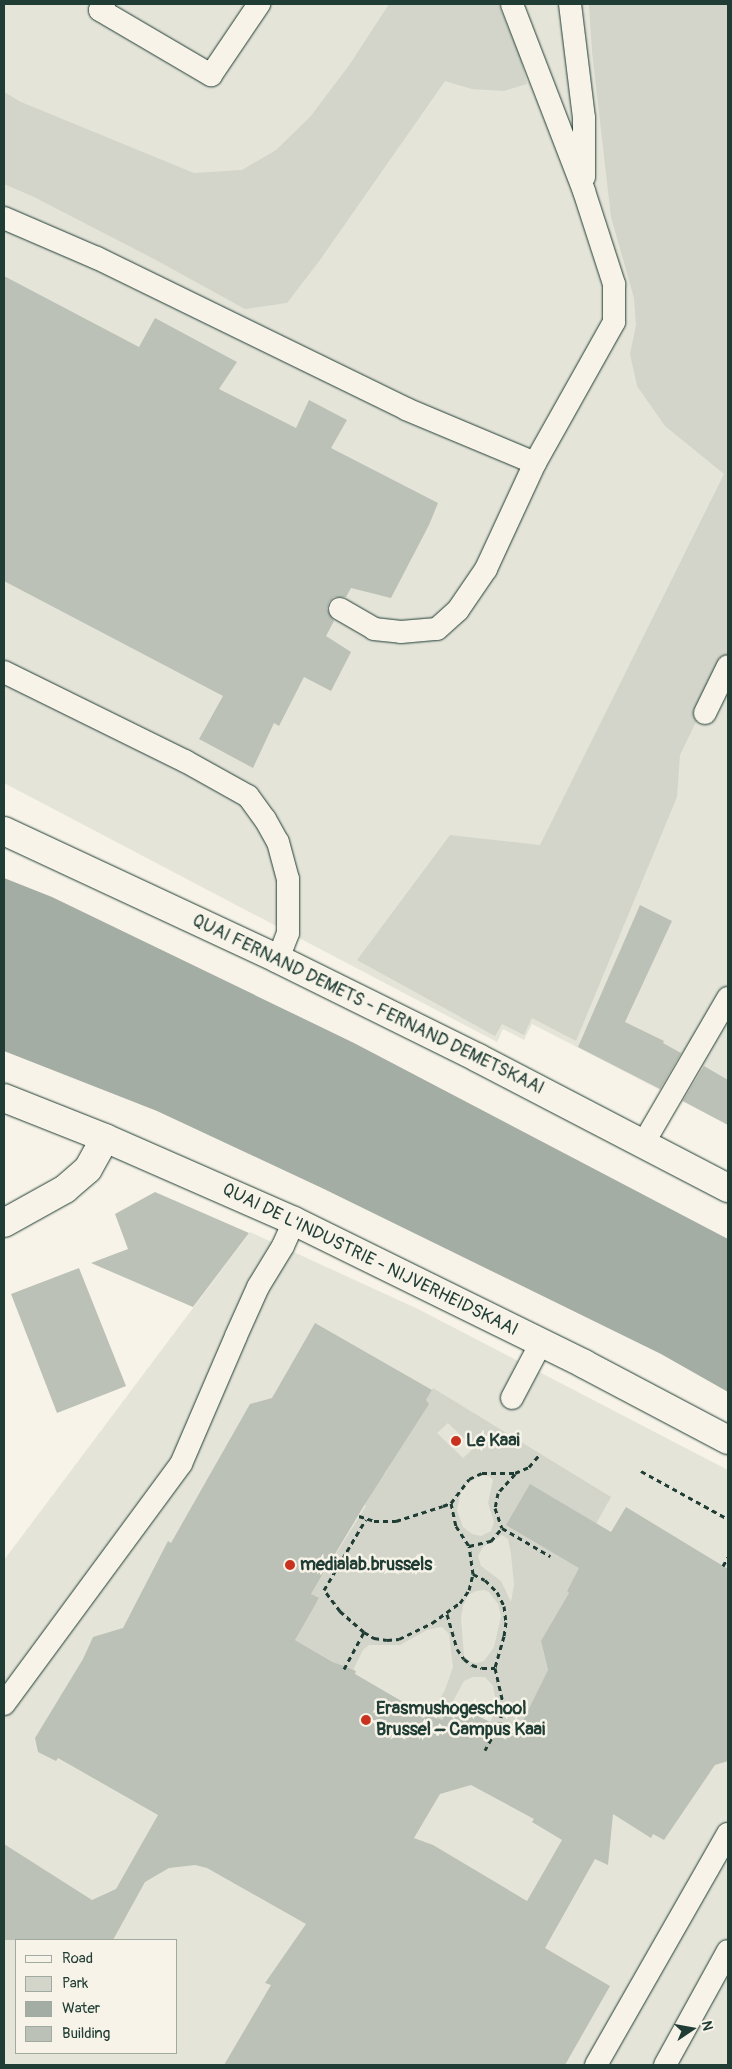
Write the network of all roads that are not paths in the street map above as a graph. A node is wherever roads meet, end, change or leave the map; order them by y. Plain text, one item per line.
1 (104, 4) edge
2 (259, 4) edge
3 (512, 4) edge
4 (570, 4) edge
5 (584, 191) junction
6 (4, 218) edge
7 (535, 463) junction
8 (340, 609) dead end
9 (728, 666) edge
10 (4, 672) edge
11 (705, 713) dead end
12 (4, 831) edge
13 (278, 959) junction
14 (728, 998) edge
15 (4, 1098) edge
16 (105, 1138) junction
17 (643, 1144) junction
18 (728, 1188) edge
19 (294, 1221) junction
20 (4, 1223) edge
21 (541, 1343) junction
22 (512, 1398) dead end
23 (728, 1440) edge
24 (4, 1704) edge
25 (728, 1834) edge
26 (728, 1951) edge
27 (667, 2062) edge
28 (596, 2065) edge

1 - 2 lane
3 - 5 lane
4 - 5 lane
5 - 7 lane
6 - 7 lane
7 - 8 lane
9 - 11 lane
10 - 13 lane
12 - 13 street, QUAI FERNAND DEMETS - FERNAND DEMETSKAAI
13 - 17 street, QUAI FERNAND DEMETS - FERNAND DEMETSKAAI
14 - 17 lane
15 - 16 street, QUAI DE L'INDUSTRIE - NIJVERHEIDSKAAI
16 - 19 street, QUAI DE L'INDUSTRIE - NIJVERHEIDSKAAI
16 - 20 street
17 - 18 street, QUAI FERNAND DEMETS - FERNAND DEMETSKAAI
19 - 21 street, QUAI DE L'INDUSTRIE - NIJVERHEIDSKAAI
19 - 24 lane
21 - 22 lane
21 - 23 street, QUAI DE L'INDUSTRIE - NIJVERHEIDSKAAI
25 - 28 lane
26 - 27 lane

